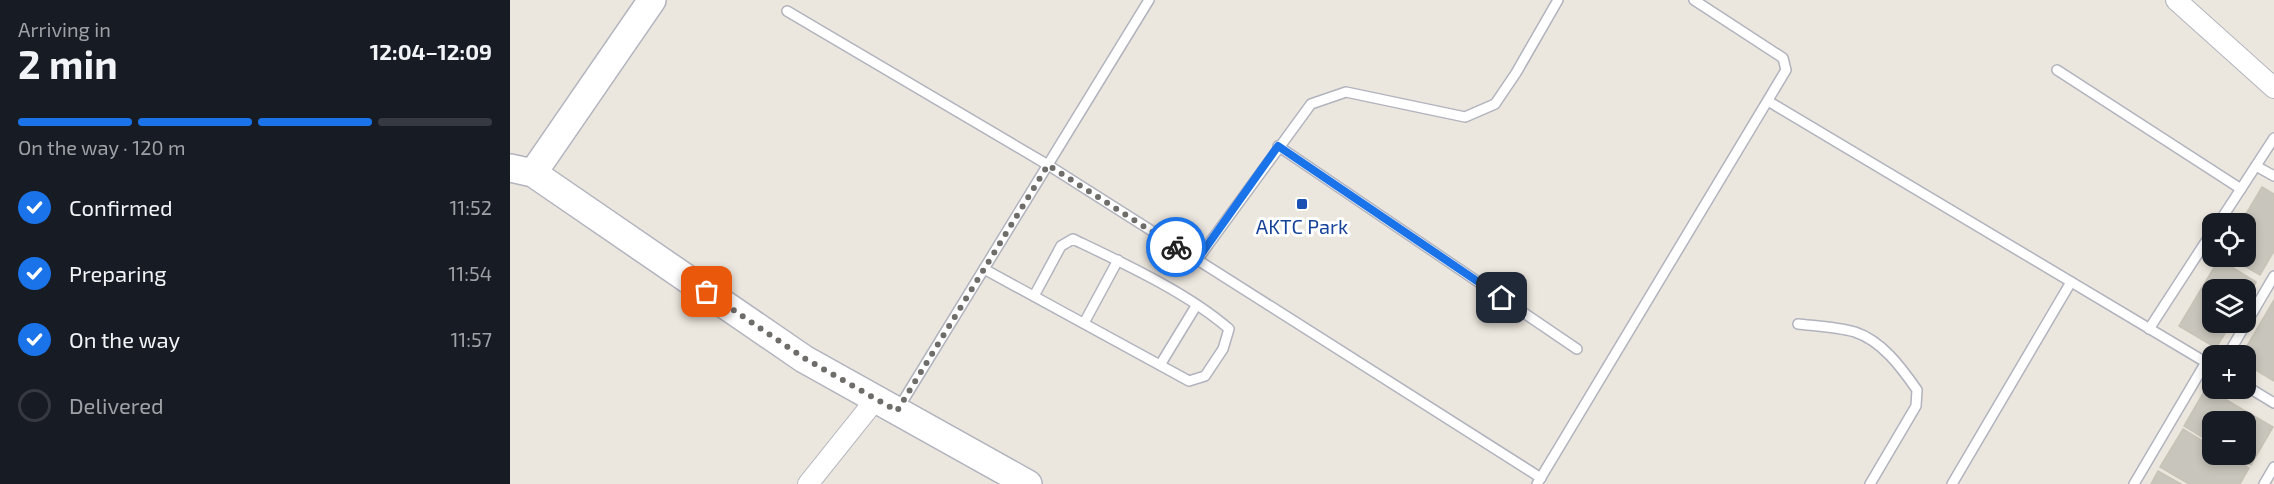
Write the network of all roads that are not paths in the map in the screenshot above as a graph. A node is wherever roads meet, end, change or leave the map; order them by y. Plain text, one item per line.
1 (652, 0) edge
2 (1149, 0) edge
3 (1558, 0) edge
4 (1694, 0) edge
5 (2176, 0) edge
6 (787, 12) dead end
7 (2057, 70) dead end
8 (2274, 88) edge
9 (1767, 101) junction
10 (2274, 138) edge
11 (1278, 146) junction
12 (1048, 165) junction
13 (2256, 166) junction
14 (521, 170) edge
15 (2274, 176) edge
16 (2241, 189) junction
17 (2225, 213) edge
18 (2202, 247) edge
19 (1118, 260) junction
20 (1197, 260) junction
21 (984, 269) junction
22 (2274, 276) edge
23 (2071, 282) junction
24 (1035, 296) junction
25 (1196, 306) junction
26 (1084, 323) junction
27 (1798, 324) dead end
28 (2149, 328) junction
29 (2233, 345) edge
30 (1577, 349) dead end
31 (2202, 360) edge
32 (1160, 365) junction
33 (2202, 375) edge
34 (2256, 392) edge
35 (2274, 403) edge
36 (886, 405) junction
37 (2274, 467) edge
38 (1539, 481) edge
39 (808, 484) edge
40 (1028, 484) edge
41 (1870, 484) edge
42 (1952, 484) edge
43 (2134, 484) edge
44 (2264, 484) edge

1 - 14 street
2 - 12 lane
3 - 11 lane
4 - 9 lane
5 - 8 street
6 - 12 lane
7 - 16 lane
9 - 23 lane
9 - 38 lane
10 - 13 lane
11 - 20 lane
11 - 30 lane
12 - 20 lane
12 - 21 lane
13 - 15 lane
13 - 16 lane
14 - 36 street
16 - 17 lane
18 - 28 lane
19 - 24 lane
19 - 25 lane
19 - 26 lane
20 - 38 lane
21 - 24 lane
21 - 36 lane
22 - 29 lane
23 - 28 lane
23 - 42 lane
24 - 26 lane
25 - 32 lane
25 - 32 lane
26 - 32 lane
27 - 41 lane
28 - 31 lane
33 - 43 lane
34 - 35 lane
36 - 39 street
36 - 40 street
37 - 44 lane

